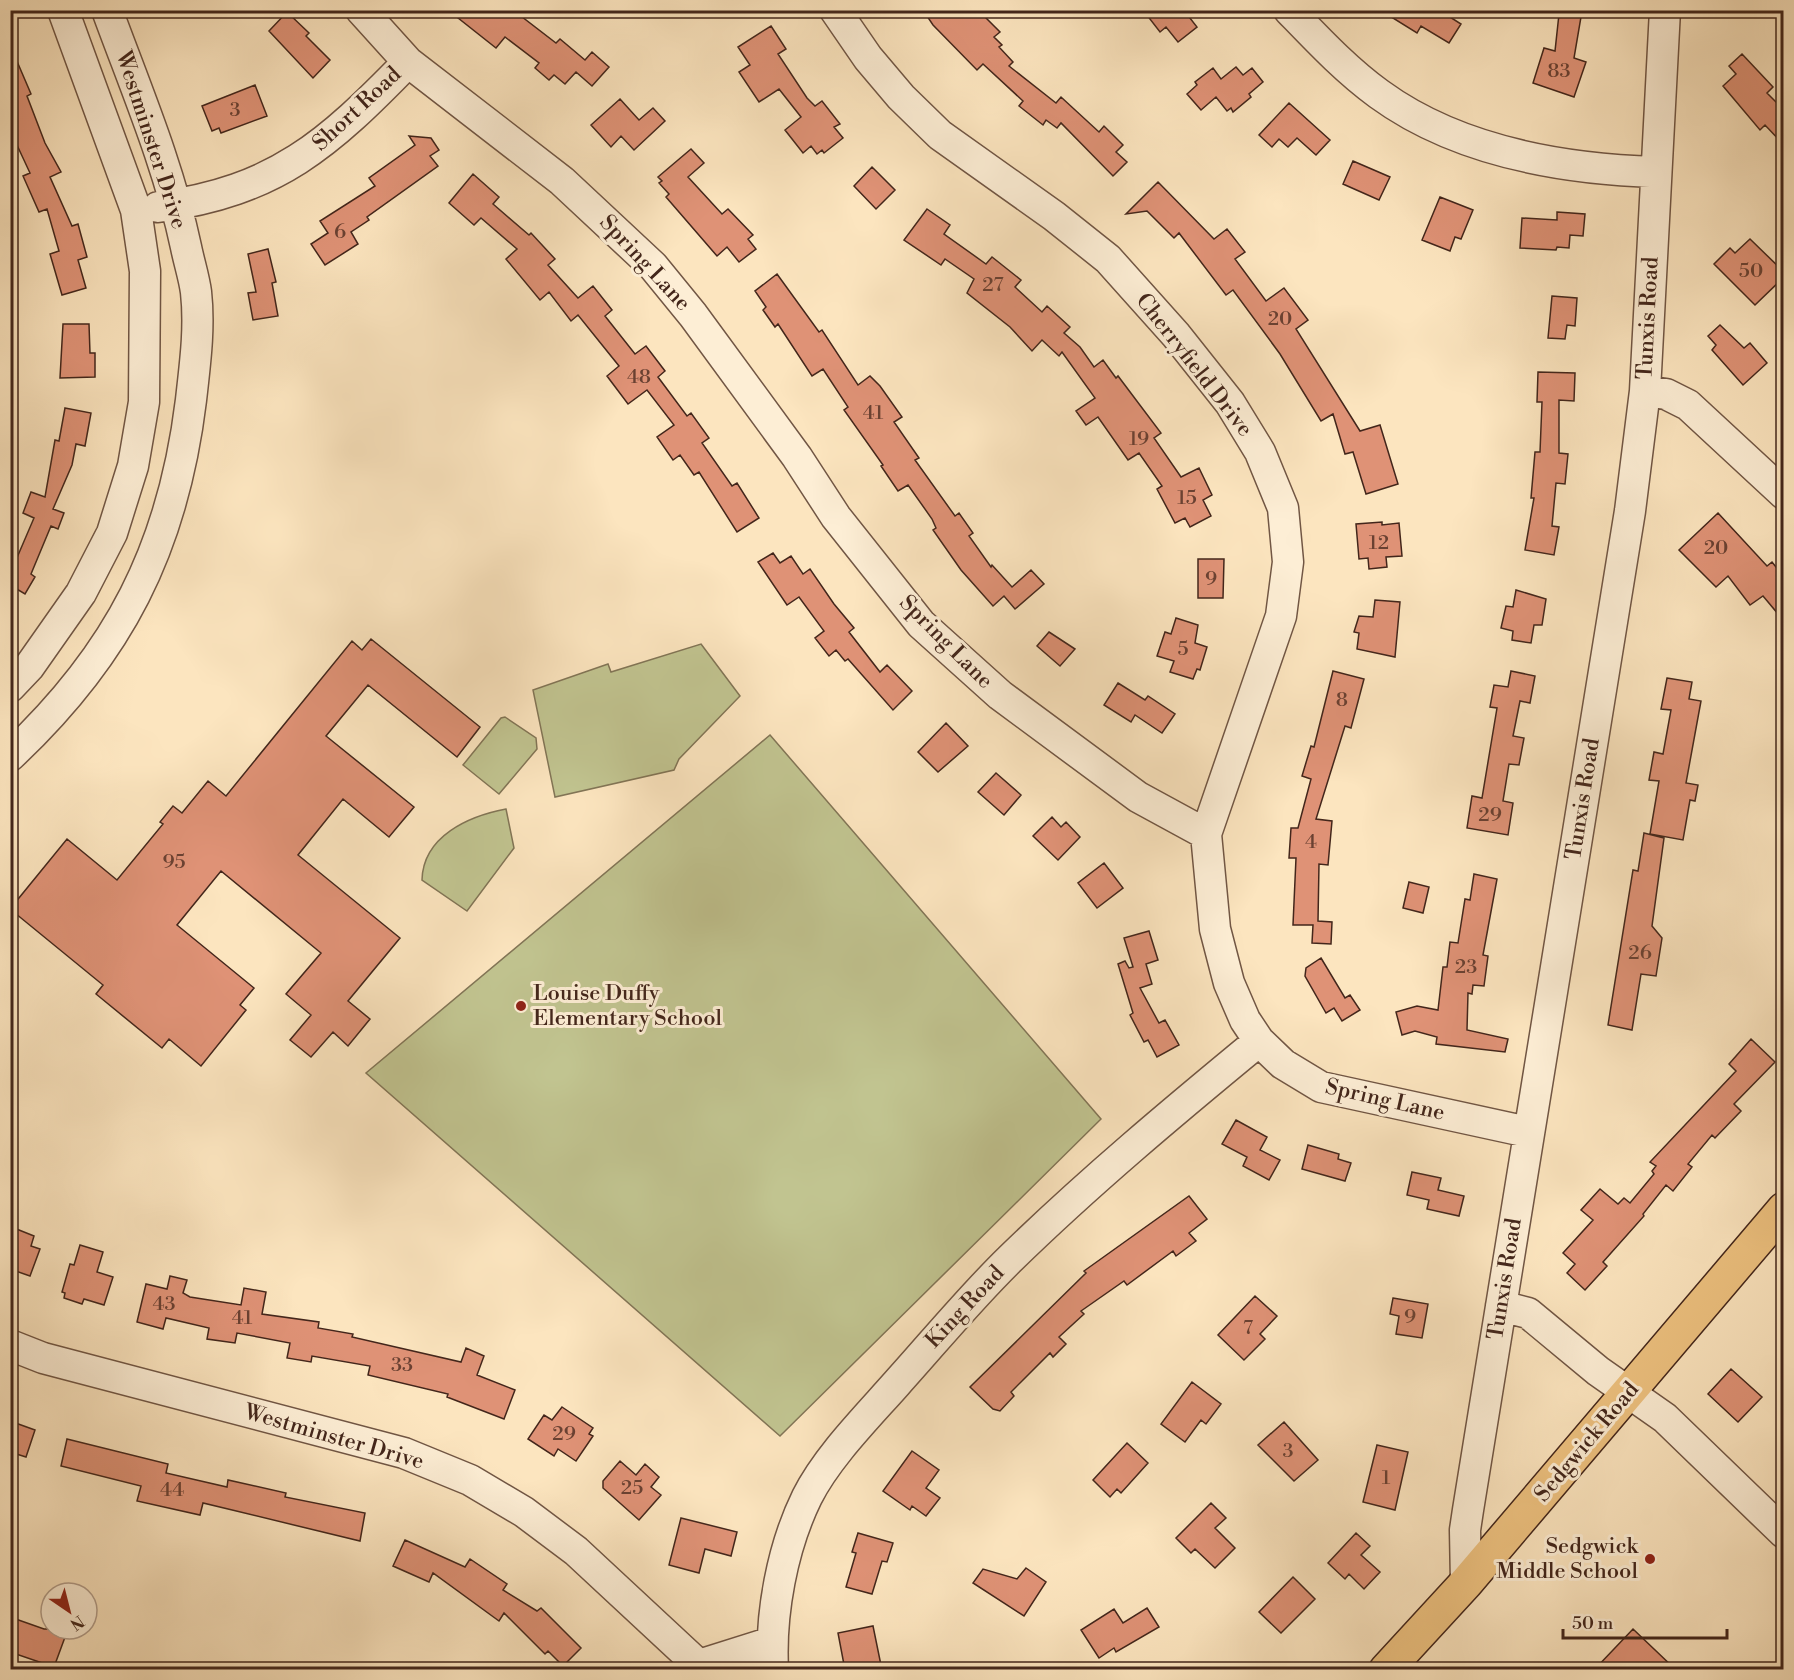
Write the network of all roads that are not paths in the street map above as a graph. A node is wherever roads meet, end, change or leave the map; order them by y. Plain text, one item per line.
1 (63, 10) edge
2 (107, 10) edge
3 (361, 10) edge
4 (835, 10) edge
5 (1289, 10) edge
6 (1665, 10) edge
7 (408, 62) junction
8 (1656, 172) junction
9 (177, 204) junction
10 (136, 210) junction
11 (1645, 391) junction
12 (1784, 494) edge
13 (10, 687) edge
14 (10, 756) edge
15 (1206, 834) junction
16 (1259, 1041) junction
17 (1528, 1132) junction
18 (1784, 1209) edge
19 (1501, 1306) junction
20 (10, 1345) edge
21 (1630, 1392) junction
22 (1784, 1533) edge
23 (1467, 1583) junction
24 (773, 1656) edge
25 (701, 1667) edge
26 (1386, 1670) edge

1 - 10 street, Westminster Drive
2 - 9 street, Westminster Drive
3 - 7 street, Spring Lane
4 - 15 street, Cherryfield Drive
5 - 8 street
6 - 8 street, Tunxis Road
7 - 9 street, Short Road
7 - 15 street, Spring Lane
8 - 11 street, Tunxis Road
9 - 10 street, Short Road
9 - 14 street, Westminster Drive
10 - 13 street, Westminster Drive
11 - 12 street
11 - 17 street, Tunxis Road
15 - 16 street, Spring Lane
16 - 17 street, Spring Lane
16 - 24 street, King Road
17 - 19 street, Tunxis Road
18 - 21 main road, Sedgwick Road
19 - 21 street
19 - 23 street, Tunxis Road
20 - 25 street, Westminster Drive
21 - 22 street
21 - 23 main road, Sedgwick Road
23 - 26 main road, Sedgwick Road
24 - 25 street, King Road

